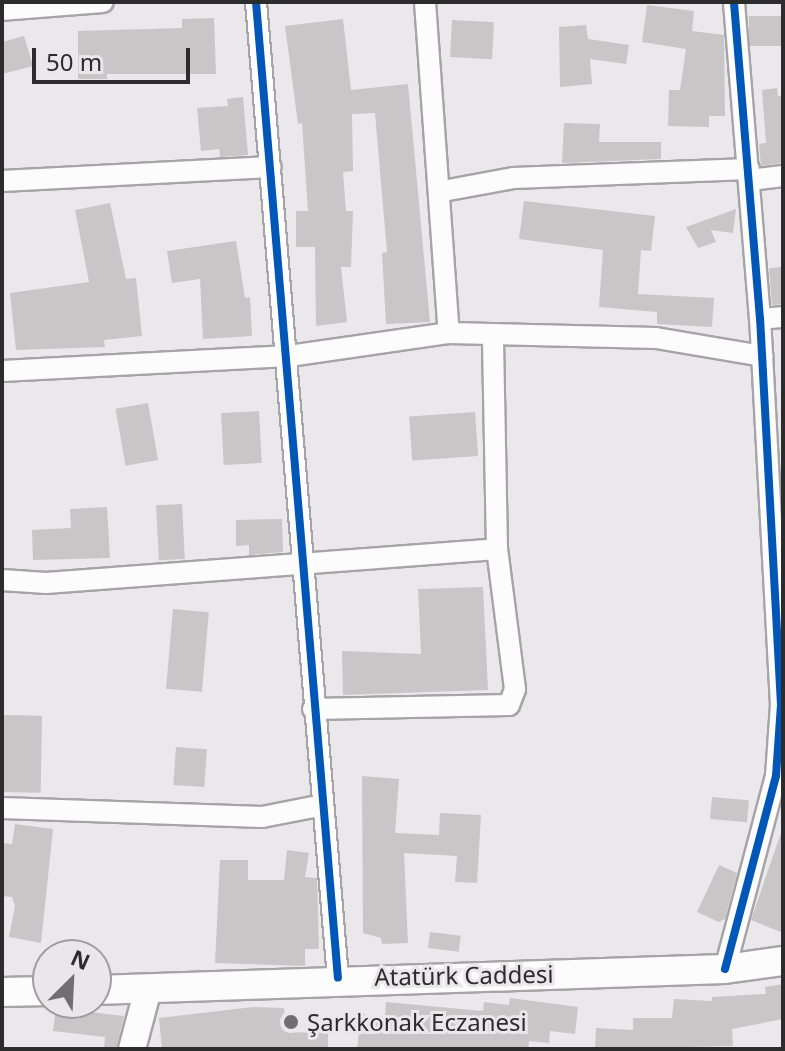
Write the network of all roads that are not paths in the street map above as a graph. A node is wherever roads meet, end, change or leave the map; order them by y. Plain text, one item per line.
1 (103, 2) edge
2 (256, 2) edge
3 (425, 2) edge
4 (734, 2) edge
5 (2, 10) edge
6 (271, 167) junction
7 (750, 175) junction
8 (783, 176) edge
9 (2, 181) edge
10 (443, 191) junction
11 (783, 317) edge
12 (760, 319) junction
13 (449, 333) junction
14 (493, 334) junction
15 (289, 356) junction
16 (762, 356) junction
17 (2, 371) edge
18 (776, 465) edge
19 (497, 549) junction
20 (300, 566) junction
21 (2, 580) edge
22 (780, 613) edge
23 (313, 709) junction
24 (323, 805) junction
25 (2, 808) edge
26 (783, 961) edge
27 (725, 969) junction
28 (338, 978) junction
29 (148, 989) junction
30 (112, 990) edge
31 (32, 991) edge
32 (2, 992) edge
33 (132, 1049) edge

1 - 5 street
2 - 6 street
3 - 10 street
4 - 7 street
6 - 9 street
6 - 15 street
7 - 8 street
7 - 10 street
7 - 12 street
10 - 13 street
11 - 12 street
12 - 16 street
13 - 14 street
13 - 15 street
14 - 16 street
14 - 19 street
15 - 17 street
15 - 20 street
16 - 18 street
18 - 22 street
19 - 20 street
19 - 23 street
20 - 21 street
20 - 23 street
22 - 27 street
23 - 24 street
24 - 25 street
24 - 28 street
26 - 27 main road, Atatürk Caddesi
27 - 28 main road, Atatürk Caddesi
28 - 29 main road, Atatürk Caddesi
29 - 30 main road, Atatürk Caddesi
29 - 33 street
31 - 32 main road

